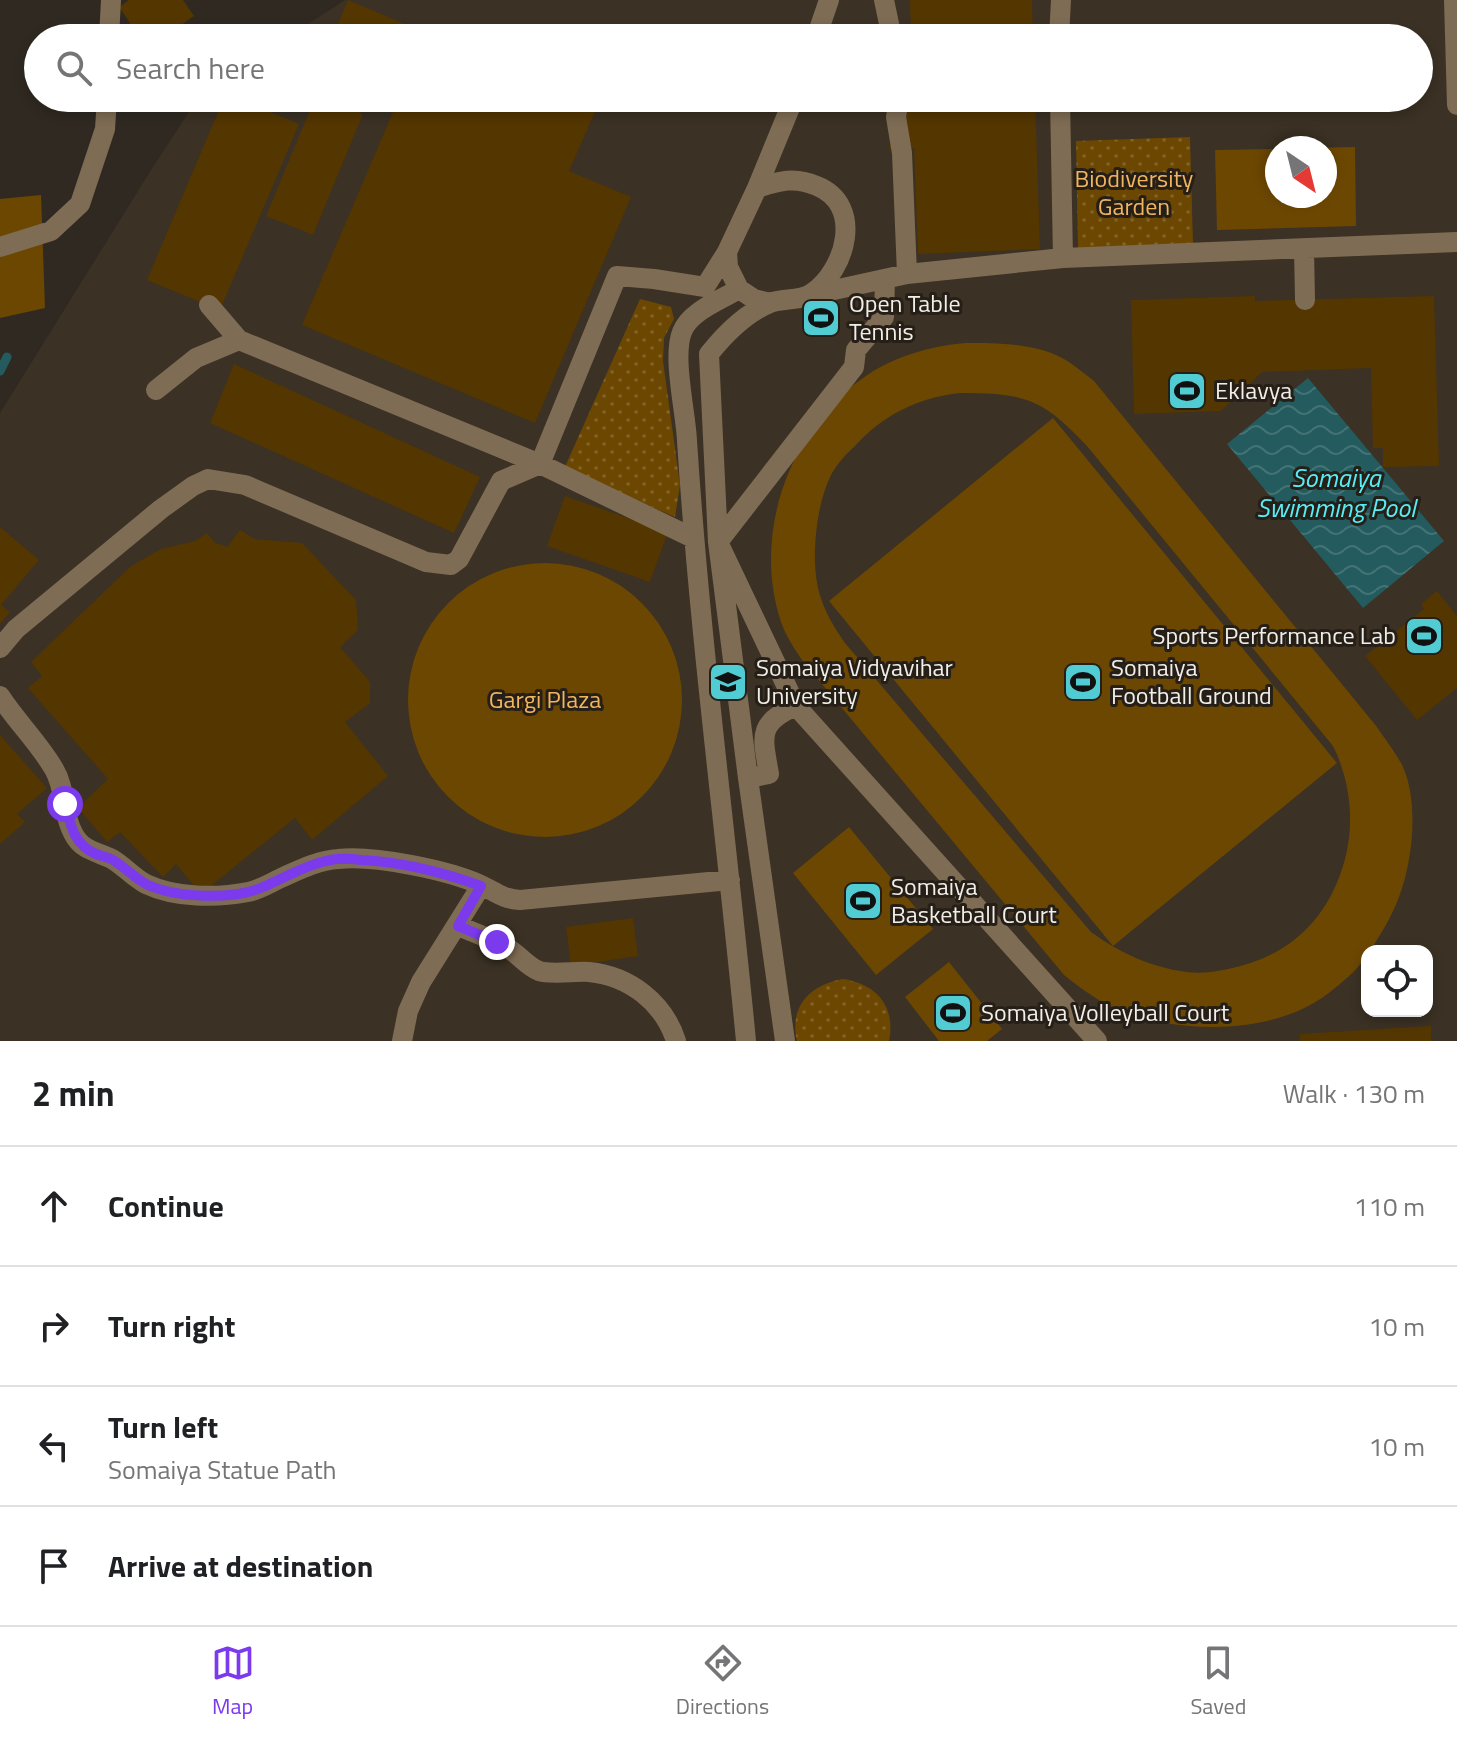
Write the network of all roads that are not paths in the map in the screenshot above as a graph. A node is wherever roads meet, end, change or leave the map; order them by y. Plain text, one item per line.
1 (111, 0) edge
2 (829, 0) edge
3 (884, 0) edge
4 (1061, 0) edge
5 (1454, 0) edge
6 (110, 24) edge
7 (821, 24) edge
8 (889, 24) edge
9 (1059, 24) edge
10 (1457, 105) edge
11 (106, 112) edge
12 (788, 112) edge
13 (897, 112) edge
14 (1060, 112) edge
15 (757, 188) junction
16 (1457, 242) edge
17 (0, 247) edge
18 (1304, 249) junction
19 (727, 252) junction
20 (1063, 258) junction
21 (907, 274) junction
22 (885, 279) junction
23 (739, 289) junction
24 (811, 295) junction
25 (1305, 300) dead end
26 (770, 303) junction
27 (209, 305) dead end
28 (239, 340) junction
29 (156, 390) dead end
30 (540, 464) junction
31 (693, 538) junction
32 (718, 542) junction
33 (0, 648) edge
34 (0, 696) edge
35 (796, 706) junction
36 (748, 778) junction
37 (730, 880) junction
38 (481, 886) junction
39 (458, 926) junction
40 (402, 1041) edge
41 (676, 1041) edge
42 (746, 1041) edge
43 (785, 1041) edge
44 (1097, 1041) edge

1 - 6 street
2 - 7 street
3 - 8 street
4 - 9 street
5 - 10 street
11 - 17 street
12 - 15 street
13 - 21 street
14 - 20 street
15 - 19 street
15 - 24 street
16 - 18 street
18 - 20 street
18 - 25 street
19 - 23 street
19 - 30 street
20 - 21 street
21 - 22 street
22 - 24 street
22 - 32 street
23 - 26 street
23 - 31 street
24 - 26 street
26 - 32 street
27 - 28 street
28 - 29 street
28 - 30 street
30 - 31 street
30 - 33 street
31 - 37 street
32 - 35 street
32 - 36 street
34 - 38 street
35 - 36 street
35 - 44 street
36 - 43 street
37 - 38 street
37 - 42 street
38 - 39 street
39 - 40 street
39 - 41 street

